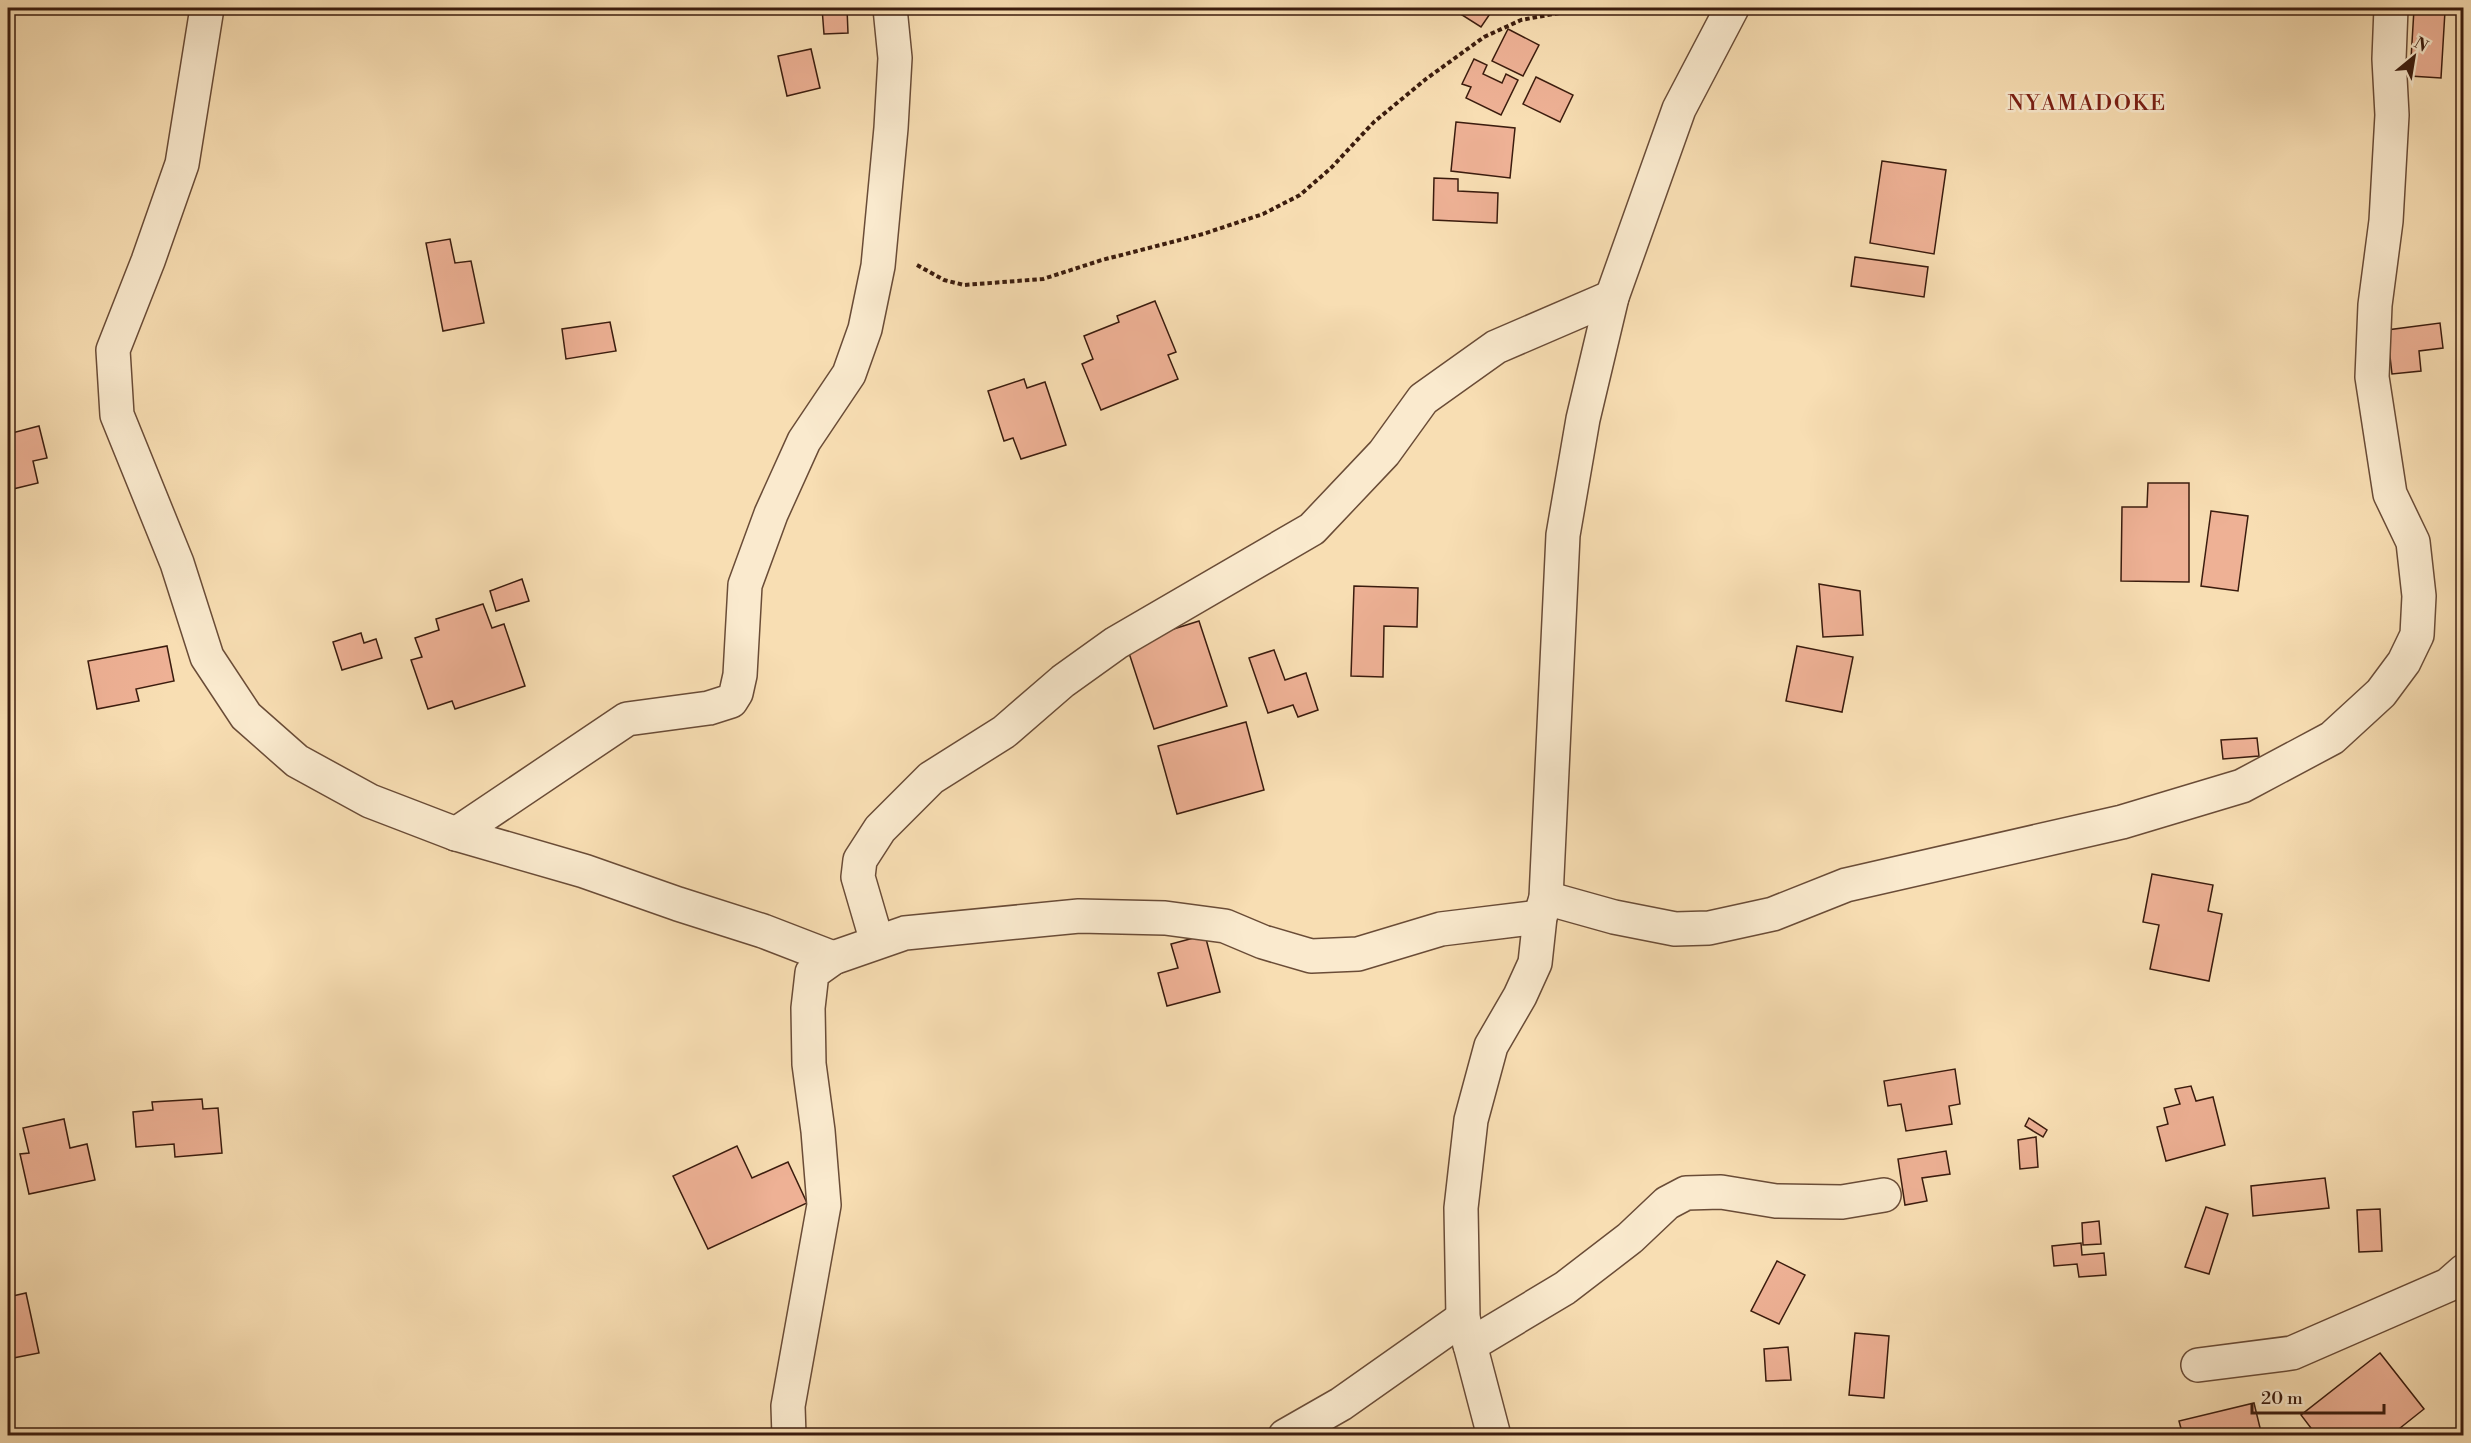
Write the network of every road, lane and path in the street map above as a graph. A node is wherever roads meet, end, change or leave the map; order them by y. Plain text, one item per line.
1 (207, 8) edge
2 (890, 8) edge
3 (1586, 8) edge
4 (1732, 8) edge
5 (2391, 8) edge
6 (879, 246) junction
7 (1612, 297) junction
8 (456, 834) junction
9 (1543, 907) junction
10 (877, 942) junction
11 (833, 958) junction
12 (1884, 1195) dead end
13 (2463, 1271) edge
14 (1467, 1331) junction
15 (2198, 1365) dead end
16 (789, 1436) edge
17 (1285, 1436) edge
18 (1494, 1436) edge

1 - 8 street
2 - 6 street
3 - 6 path
4 - 7 street
5 - 9 street
6 - 8 street
7 - 9 street
7 - 10 street
8 - 11 street
9 - 10 street
9 - 14 street
10 - 11 street
11 - 16 street
12 - 14 street
13 - 15 street
14 - 17 street
14 - 18 street

